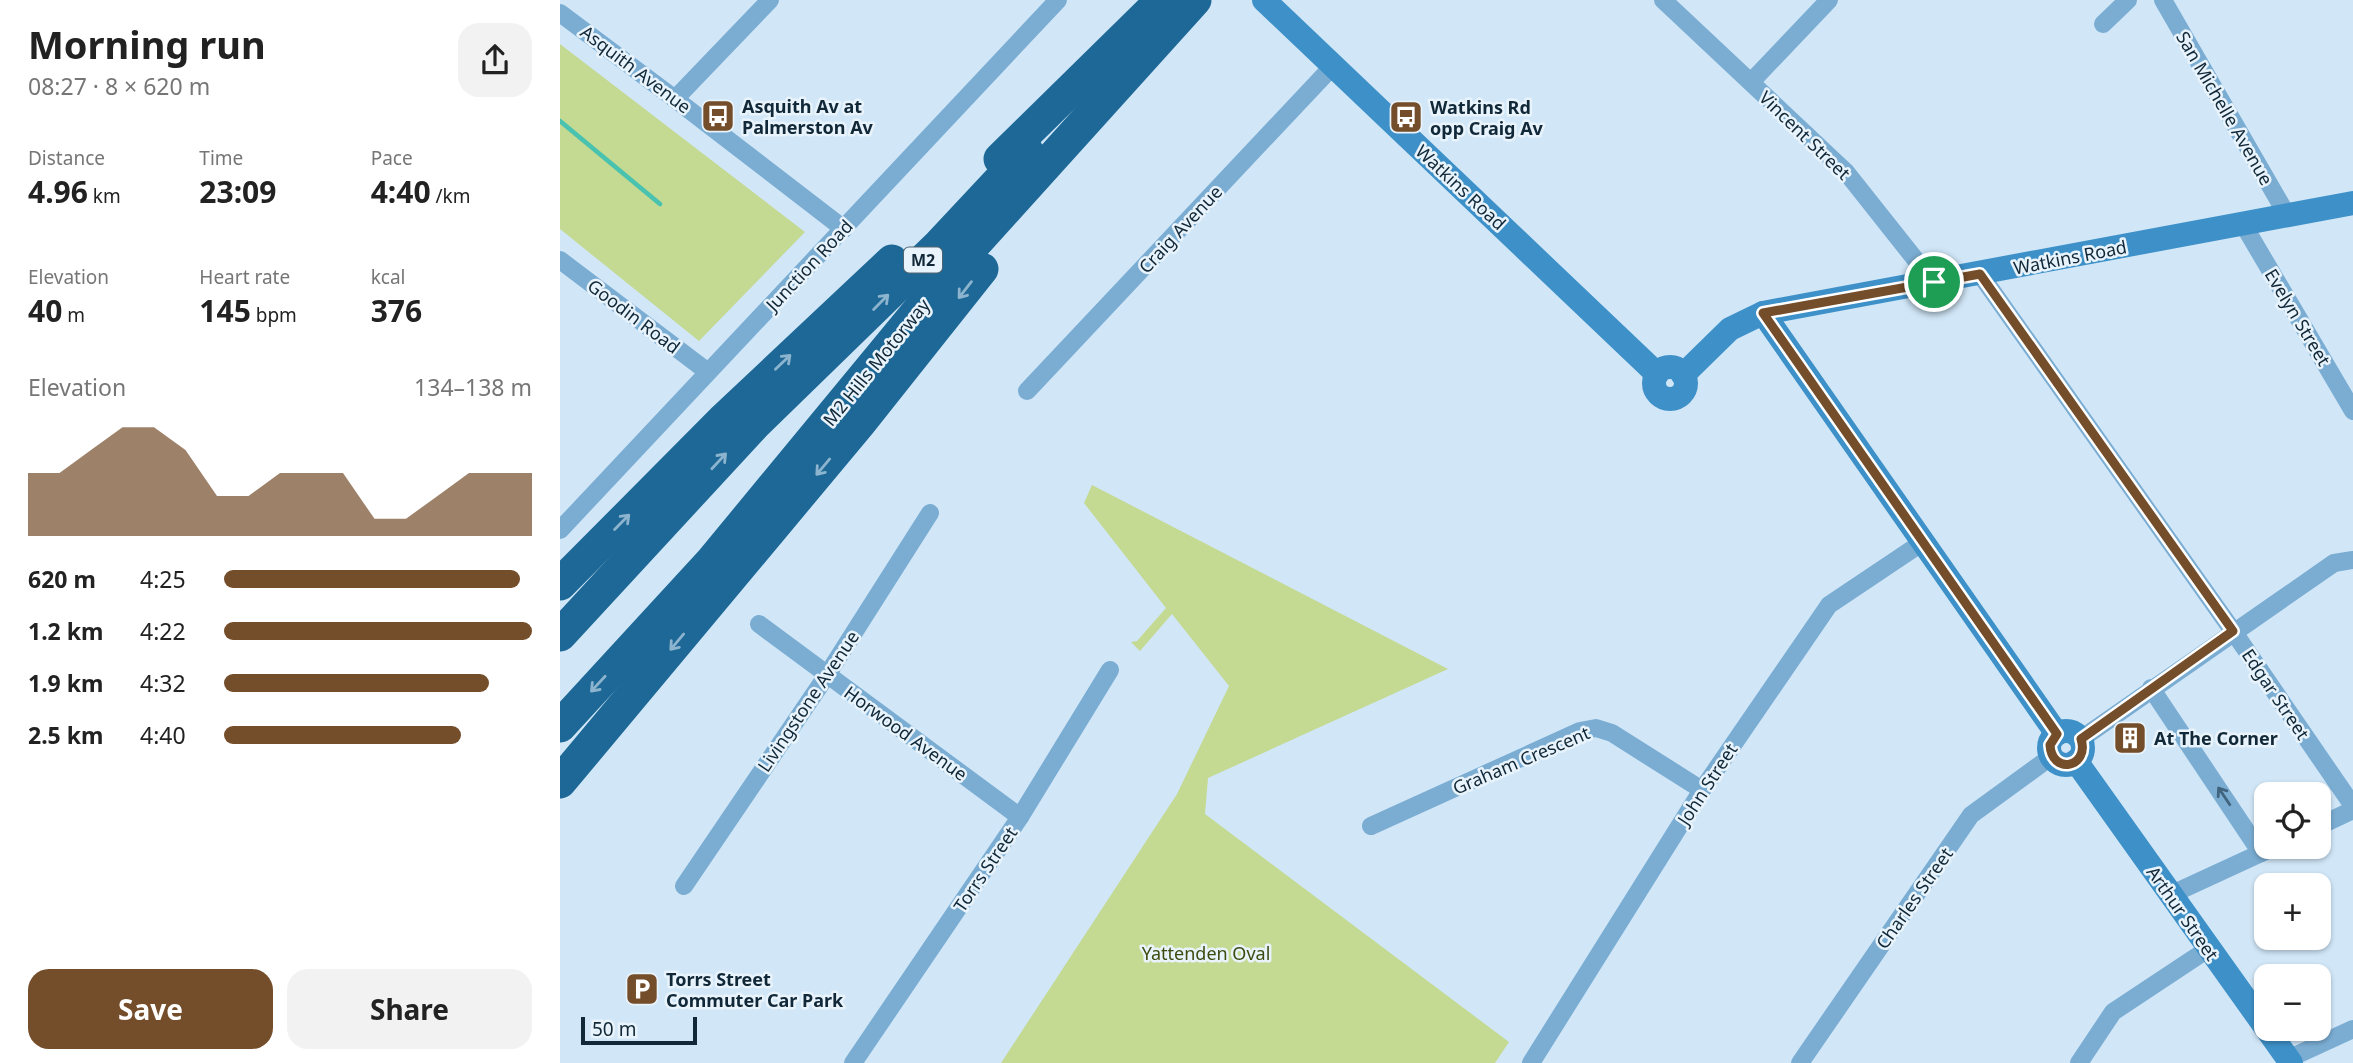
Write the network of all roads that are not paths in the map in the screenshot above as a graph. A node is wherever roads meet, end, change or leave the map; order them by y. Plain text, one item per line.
1 (770, 0) edge
2 (1058, 0) edge
3 (1163, 0) edge
4 (1195, 0) edge
5 (1264, 0) edge
6 (1663, 0) edge
7 (1829, 0) edge
8 (2128, 0) edge
9 (2163, 0) edge
10 (560, 13) edge
11 (2103, 24) dead end
12 (1156, 42) junction
13 (1332, 66) junction
14 (1751, 82) junction
15 (675, 99) junction
16 (2353, 203) edge
17 (2287, 215) junction
18 (2243, 224) junction
19 (844, 229) junction
20 (560, 260) edge
21 (1980, 274) junction
22 (1934, 282) junction
23 (1763, 313) junction
24 (708, 372) junction
25 (1027, 391) dead end
26 (2353, 411) edge
27 (930, 513) dead end
28 (560, 530) edge
29 (1923, 542) junction
30 (2353, 560) edge
31 (560, 584) edge
32 (759, 624) dead end
33 (2233, 631) junction
34 (560, 635) edge
35 (1110, 670) dead end
36 (827, 675) junction
37 (2151, 688) junction
38 (560, 726) edge
39 (2067, 748) junction
40 (560, 782) edge
41 (1702, 790) junction
42 (2353, 808) edge
43 (1020, 817) junction
44 (2331, 820) edge
45 (1371, 826) dead end
46 (2254, 831) edge
47 (2254, 856) edge
48 (684, 886) dead end
49 (2170, 895) junction
50 (2208, 949) junction
51 (2353, 1029) edge
52 (2289, 1061) edge
53 (853, 1063) edge
54 (1531, 1063) edge
55 (1800, 1063) edge
56 (2079, 1063) edge

1 - 15 street
2 - 19 street, Junction Road
31 -> 3 highway
34 -> 3 highway, M2 Hills Motorway / M2
4 - 12 highway, M2 Hills Motorway / M2
5 - 13 street, Watkins Road
6 - 14 street, Vincent Street
7 - 14 street
8 - 11 street
9 - 17 street, San Michelle Avenue
10 - 15 street, Asquith Avenue
12 -> 38 highway, M2 Hills Motorway / M2
12 -> 40 highway
13 - 23 street, Watkins Road
13 - 25 street, Craig Avenue
14 - 22 street, Vincent Street
15 - 19 street, Asquith Avenue
16 - 17 street, Watkins Road
17 - 18 street, Watkins Road
18 - 21 street, Watkins Road
18 - 26 street, Evelyn Street
19 - 24 street, Junction Road
20 - 24 street, Goodin Road
21 - 22 street, Watkins Road
21 - 33 street, Edgar Street
22 - 23 street, Watkins Road
23 - 29 street, Arthur Street
24 - 28 street, Junction Road
27 - 36 street, Livingstone Avenue
29 - 39 street, Arthur Street
29 - 41 street, John Street
30 - 33 street, Charles Street
32 - 36 street, Horwood Avenue
33 - 37 street, Charles Street
33 - 42 street, Edgar Street
35 - 43 street, Torrs Street
36 - 43 street, Horwood Avenue
36 - 48 street, Livingstone Avenue
37 - 39 street, Charles Street
46 -> 37 street
39 - 49 street, Arthur Street
39 - 55 street, Charles Street
41 - 45 street, Graham Crescent
41 - 54 street, John Street
42 - 44 street
43 - 53 street, Torrs Street
47 - 49 street
49 - 50 street, Arthur Street
50 - 52 street, Arthur Street
50 - 56 street
51 - 52 street

